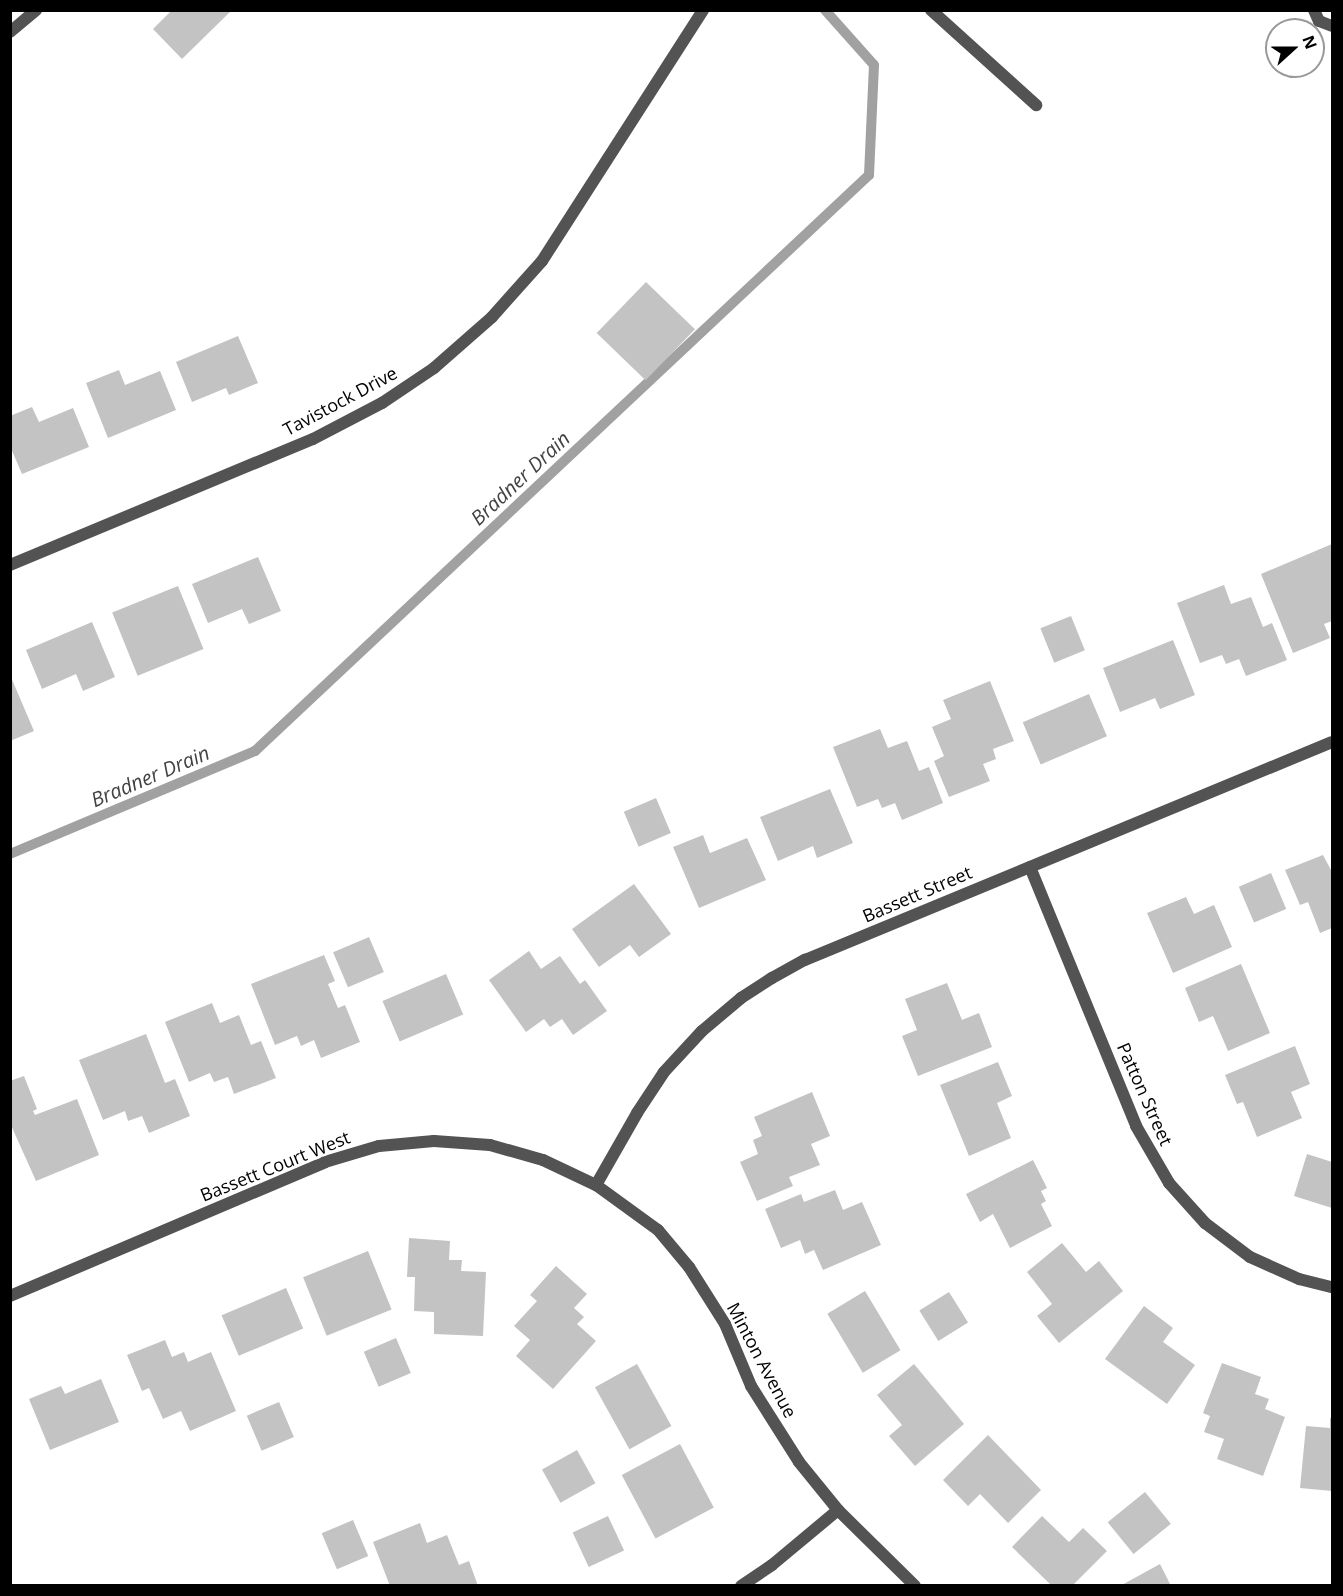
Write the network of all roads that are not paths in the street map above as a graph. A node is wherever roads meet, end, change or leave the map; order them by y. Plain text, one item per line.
1 (36, 10) edge
2 (704, 10) edge
3 (931, 10) edge
4 (1314, 10) edge
5 (1332, 26) edge
6 (10, 32) edge
7 (1036, 105) dead end
8 (10, 565) edge
9 (1332, 742) edge
10 (1030, 867) junction
11 (596, 1185) junction
12 (1332, 1287) edge
13 (10, 1296) edge
14 (838, 1510) junction
15 (741, 1586) edge
16 (915, 1586) edge

1 - 6 street
2 - 8 street, Tavistock Drive
3 - 7 street
4 - 5 street
9 - 10 street, Bassett Street
10 - 11 street, Bassett Street
10 - 12 street, Patton Street
11 - 13 street, Bassett Court West
11 - 14 street, Minton Avenue
14 - 15 street
14 - 16 street, Minton Avenue

